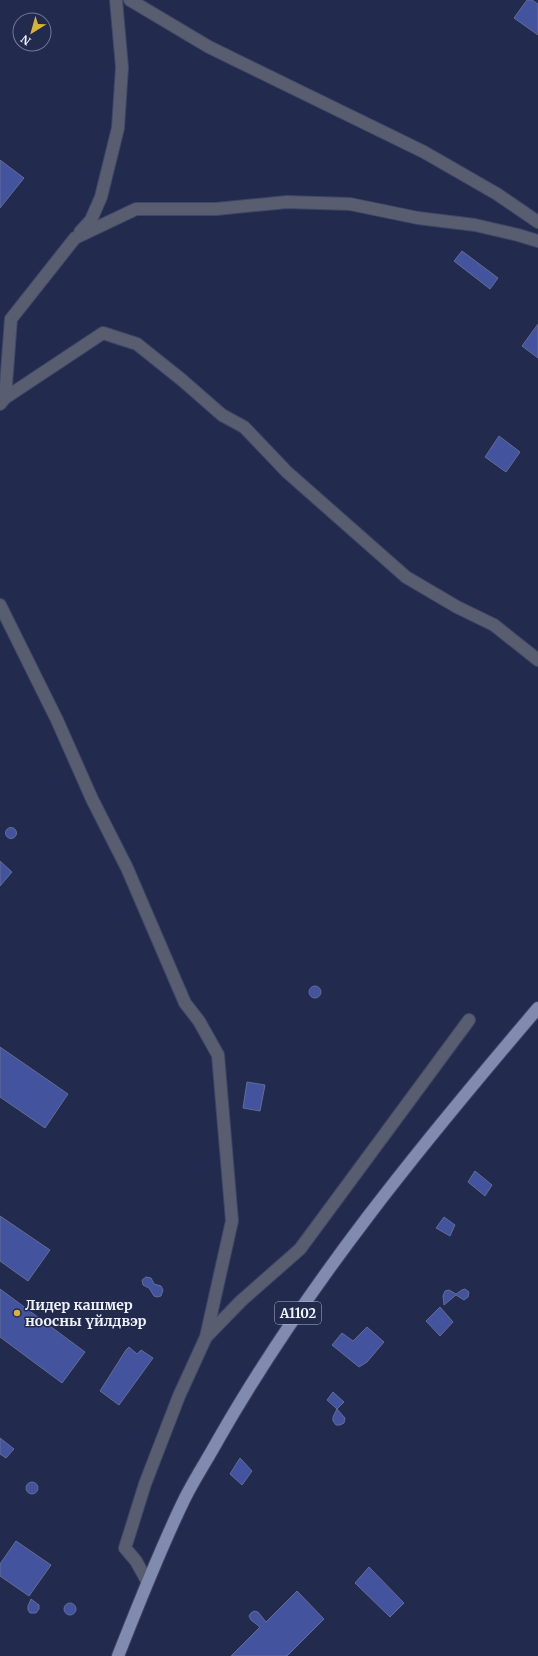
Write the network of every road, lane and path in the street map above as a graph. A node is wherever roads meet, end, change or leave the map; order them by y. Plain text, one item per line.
1 (116, 0) edge
2 (130, 0) edge
3 (538, 222) edge
4 (75, 238) junction
5 (538, 241) edge
6 (3, 401) edge
7 (0, 604) edge
8 (538, 660) edge
9 (538, 1008) edge
10 (469, 1020) dead end
11 (206, 1337) junction
12 (147, 1581) junction
13 (118, 1656) edge

1 - 4 street
2 - 3 street
4 - 5 street
4 - 6 street
6 - 8 street
7 - 11 street
9 - 12 main road, A1102
10 - 11 street
11 - 12 street
12 - 13 main road, A1102

